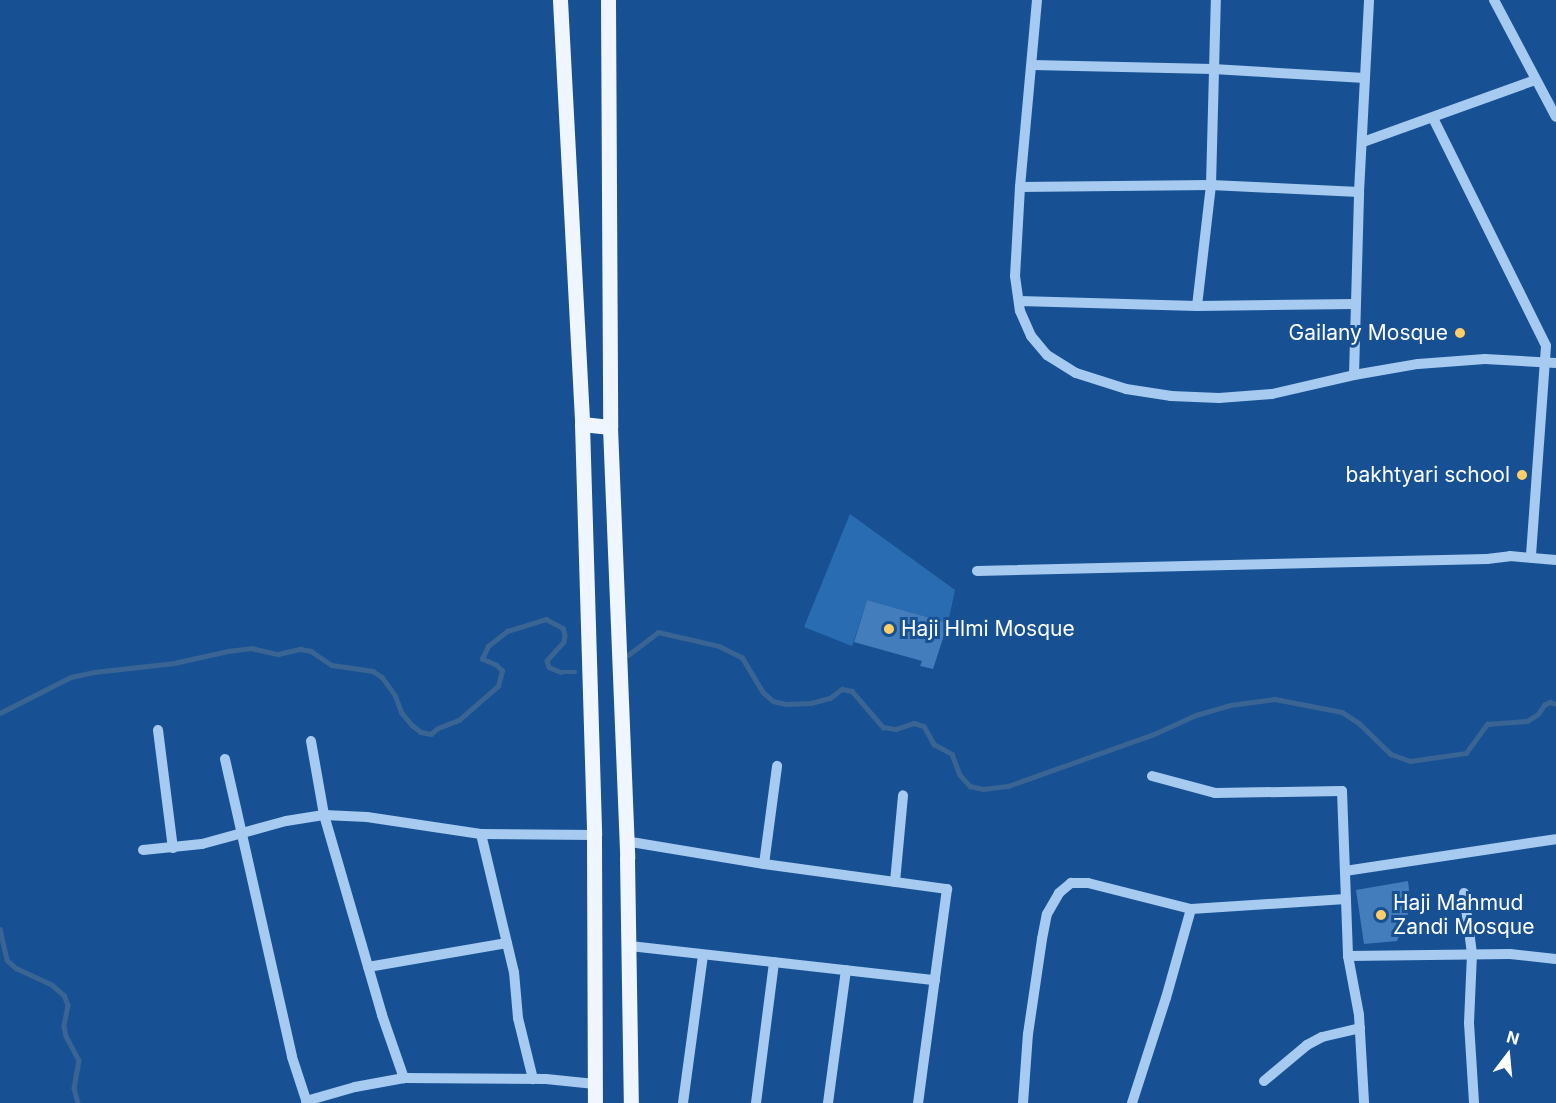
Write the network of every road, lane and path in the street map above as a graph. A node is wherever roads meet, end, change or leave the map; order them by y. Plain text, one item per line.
1 (560, 0) edge
2 (608, 0) edge
3 (1037, 0) edge
4 (1216, 0) edge
5 (1369, 0) edge
6 (1494, 0) edge
7 (1032, 65) junction
8 (1213, 69) junction
9 (1365, 78) junction
10 (1535, 80) junction
11 (1556, 117) edge
12 (1433, 118) junction
13 (1364, 142) junction
14 (1211, 185) junction
15 (1020, 187) junction
16 (1359, 192) junction
17 (1019, 301) junction
18 (1355, 304) junction
19 (1197, 306) junction
20 (1551, 362) edge
21 (1354, 375) junction
22 (582, 424) junction
23 (610, 427) junction
24 (1531, 557) junction
25 (1556, 560) edge
26 (977, 571) dead end
27 (158, 730) dead end
28 (311, 741) dead end
29 (225, 759) dead end
30 (777, 766) dead end
31 (1152, 776) dead end
32 (903, 795) dead end
33 (324, 815) junction
34 (481, 834) junction
35 (241, 835) junction
36 (594, 835) junction
37 (1556, 839) edge
38 (626, 841) junction
39 (173, 848) junction
40 (143, 850) dead end
41 (764, 864) junction
42 (1345, 871) junction
43 (895, 882) junction
44 (1464, 893) dead end
45 (1346, 899) junction
46 (1191, 909) junction
47 (507, 943) junction
48 (630, 946) junction
49 (1472, 954) junction
50 (703, 955) junction
51 (1348, 956) junction
52 (1556, 959) edge
53 (774, 962) junction
54 (368, 967) junction
55 (846, 970) junction
56 (934, 980) junction
57 (1360, 1028) junction
58 (404, 1078) junction
59 (533, 1079) junction
60 (1264, 1081) dead end
61 (595, 1084) junction
62 (307, 1102) edge
63 (595, 1103) edge
64 (631, 1103) edge
65 (683, 1103) edge
66 (756, 1103) edge
67 (828, 1103) edge
68 (918, 1103) edge
69 (1023, 1103) edge
70 (1132, 1103) edge
71 (1364, 1103) edge
72 (1474, 1103) edge

1 - 22 main road
2 - 23 main road
3 - 7 street
4 - 8 street
5 - 9 street
6 - 10 street
7 - 8 street
7 - 15 street
8 - 9 street
8 - 14 street
9 - 13 street
10 - 11 street
10 - 12 street
12 - 13 street
12 - 20 street
13 - 16 street
14 - 15 street
14 - 16 street
14 - 19 street
15 - 17 street
16 - 18 street
17 - 19 street
17 - 21 street
18 - 19 street
18 - 21 street
20 - 21 street
20 - 24 street
22 - 23 main road
22 - 36 main road
23 - 38 main road
24 - 25 street
24 - 26 street
27 - 39 street
28 - 33 street
29 - 35 street
30 - 41 street
31 - 42 street
32 - 43 street
33 - 34 street
33 - 35 street
33 - 54 street
34 - 36 street
34 - 47 street
35 - 39 street
35 - 62 street
36 - 61 main road
37 - 42 street
38 - 41 street
38 - 48 main road
39 - 40 street
41 - 43 street
42 - 45 street
43 - 56 street
44 - 49 street
45 - 46 street
45 - 51 street
46 - 69 street
46 - 70 street
47 - 54 street
47 - 59 street
48 - 50 street
48 - 64 main road
49 - 51 street
49 - 52 street
49 - 72 street
50 - 53 street
50 - 65 street
51 - 57 street
53 - 55 street
53 - 66 street
54 - 58 street
55 - 56 street
55 - 67 street
56 - 68 street
57 - 60 street
57 - 71 street
58 - 59 street
58 - 62 street
59 - 61 street
61 - 63 main road

